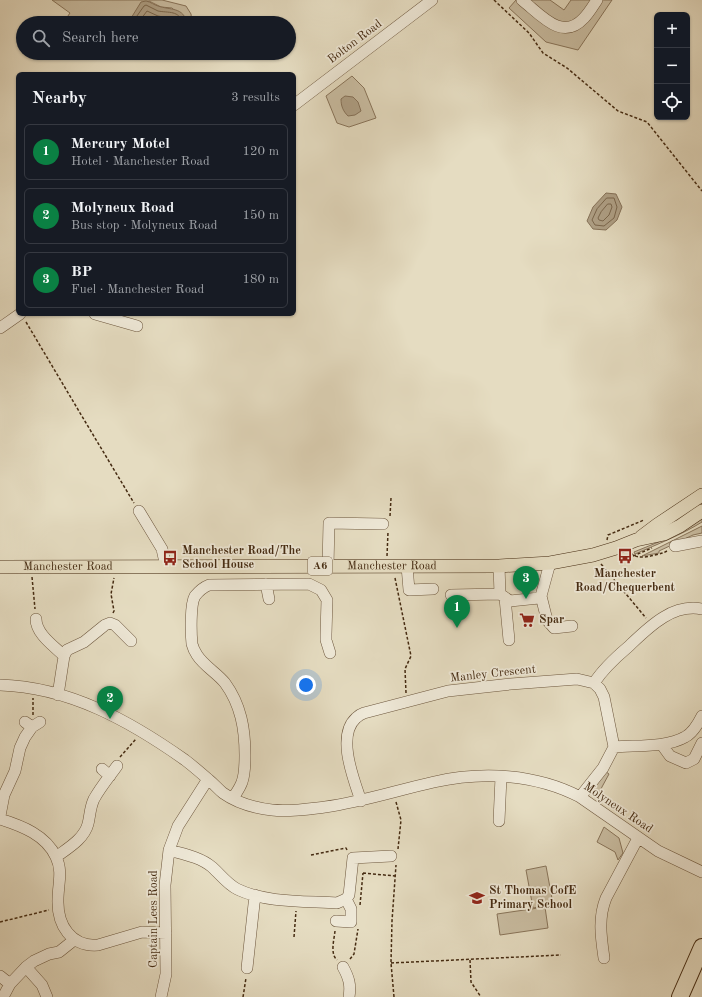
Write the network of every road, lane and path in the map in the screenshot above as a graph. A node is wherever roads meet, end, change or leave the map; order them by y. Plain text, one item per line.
1 (432, 0) edge
2 (494, 0) edge
3 (522, 0) edge
4 (597, 0) edge
5 (296, 103) edge
6 (702, 191) edge
7 (102, 316) edge
8 (22, 317) edge
9 (137, 326) dead end
10 (0, 328) edge
11 (702, 496) edge
12 (139, 511) joint
13 (702, 511) edge
14 (383, 524) dead end
15 (702, 541) edge
16 (631, 542) junction
17 (675, 546) joint
18 (593, 555) junction
19 (550, 563) junction
20 (328, 566) junction
21 (392, 566) junction
22 (407, 566) junction
23 (499, 566) junction
24 (0, 567) edge
25 (31, 567) junction
26 (118, 567) junction
27 (166, 567) junction
28 (266, 584) junction
29 (433, 589) dead end
30 (451, 595) dead end
31 (503, 596) junction
32 (541, 596) junction
33 (269, 599) dead end
34 (702, 609) edge
35 (36, 619) joint
36 (110, 623) junction
37 (652, 625) junction
38 (572, 626) dead end
39 (509, 640) dead end
40 (131, 641) dead end
41 (330, 653) dead end
42 (64, 656) junction
43 (594, 683) junction
44 (0, 685) edge
45 (34, 688) junction
46 (58, 695) junction
47 (407, 701) junction
48 (702, 716) edge
49 (32, 724) joint
50 (142, 731) junction
51 (698, 732) edge
52 (702, 743) edge
53 (662, 744) junction
54 (614, 747) junction
55 (117, 766) joint
56 (501, 777) junction
57 (208, 779) junction
58 (394, 792) junction
59 (580, 797) junction
60 (233, 798) junction
61 (361, 801) junction
62 (0, 817) edge
63 (499, 821) dead end
64 (638, 838) junction
65 (169, 850) junction
66 (311, 854) dead end
67 (56, 857) junction
68 (395, 857) junction
69 (353, 858) junction
70 (702, 872) edge
71 (352, 873) junction
72 (395, 876) junction
73 (255, 895) junction
74 (346, 899) junction
75 (297, 900) junction
76 (58, 908) junction
77 (336, 921) joint
78 (0, 922) edge
79 (166, 934) junction
80 (294, 937) dead end
81 (74, 940) junction
82 (702, 947) edge
83 (561, 954) dead end
84 (470, 959) junction
85 (604, 959) dead end
86 (391, 963) junction
87 (26, 967) junction
88 (343, 967) joint
89 (247, 968) joint
90 (0, 976) edge
91 (10, 984) junction
92 (3, 997) edge
93 (46, 997) edge
94 (161, 997) edge
95 (243, 997) edge
96 (350, 997) edge
97 (394, 997) edge
98 (481, 997) edge
99 (680, 997) edge

1 - 5 street, Bolton Road
2 - 6 path
3 - 4 street
7 - 9 street
8 - 10 street
8 - 12 path
11 - 16 main road, Manchester Road / A6
12 - 27 street
13 - 16 main road, Manchester Road / A6
14 - 20 street
15 - 17 street
16 - 17 path
16 - 18 main road, Manchester Road / A6
18 - 19 main road, Manchester Road / A6
18 - 37 path
19 - 23 main road, Manchester Road / A6
19 - 32 street
20 - 21 main road, Manchester Road / A6
20 - 27 main road, Manchester Road / A6
21 - 22 main road, Manchester Road / A6
21 - 47 path
22 - 23 main road, Manchester Road / A6
22 - 29 street
23 - 31 street
24 - 25 main road, Manchester Road / A6
25 - 26 main road, Manchester Road / A6
25 - 35 path
26 - 27 main road, Manchester Road / A6
26 - 36 path
28 - 33 street
28 - 41 street
28 - 60 street
30 - 31 street
31 - 32 street
31 - 39 street
32 - 38 street
34 - 37 street
35 - 42 street
36 - 40 street
36 - 42 street
37 - 43 street
42 - 46 street
43 - 47 street, Manley Crescent
43 - 54 street
44 - 45 street, Molyneux Road
45 - 46 street, Molyneux Road
45 - 49 path
46 - 50 street, Molyneux Road
47 - 61 street, Manley Crescent
48 - 51 street
49 - 62 street
50 - 55 path
50 - 57 street, Molyneux Road
51 - 53 street
52 - 53 street
53 - 54 street
54 - 59 street
55 - 67 street
56 - 58 street, Molyneux Road
56 - 59 street, Molyneux Road
56 - 63 street
57 - 60 street, Molyneux Road
57 - 65 street, Captain Lees Road
58 - 61 street, Molyneux Road
58 - 68 path
59 - 64 street, Molyneux Road
60 - 61 street, Molyneux Road
62 - 67 street
64 - 70 street, Molyneux Road
64 - 85 street
65 - 73 street
65 - 79 street, Captain Lees Road
66 - 69 path
67 - 76 street
68 - 69 street
68 - 72 path
69 - 71 street
71 - 72 path
71 - 74 street
72 - 86 path
73 - 75 street
73 - 89 street
74 - 75 street
74 - 77 street
75 - 80 path
76 - 78 path
76 - 81 street
77 - 88 path
79 - 81 street
79 - 94 street, Captain Lees Road
81 - 87 street
82 - 99 highway
83 - 84 path
84 - 86 path
84 - 98 path
86 - 97 path
87 - 91 street
87 - 93 street
88 - 96 street
89 - 95 path
90 - 91 street
91 - 92 street

